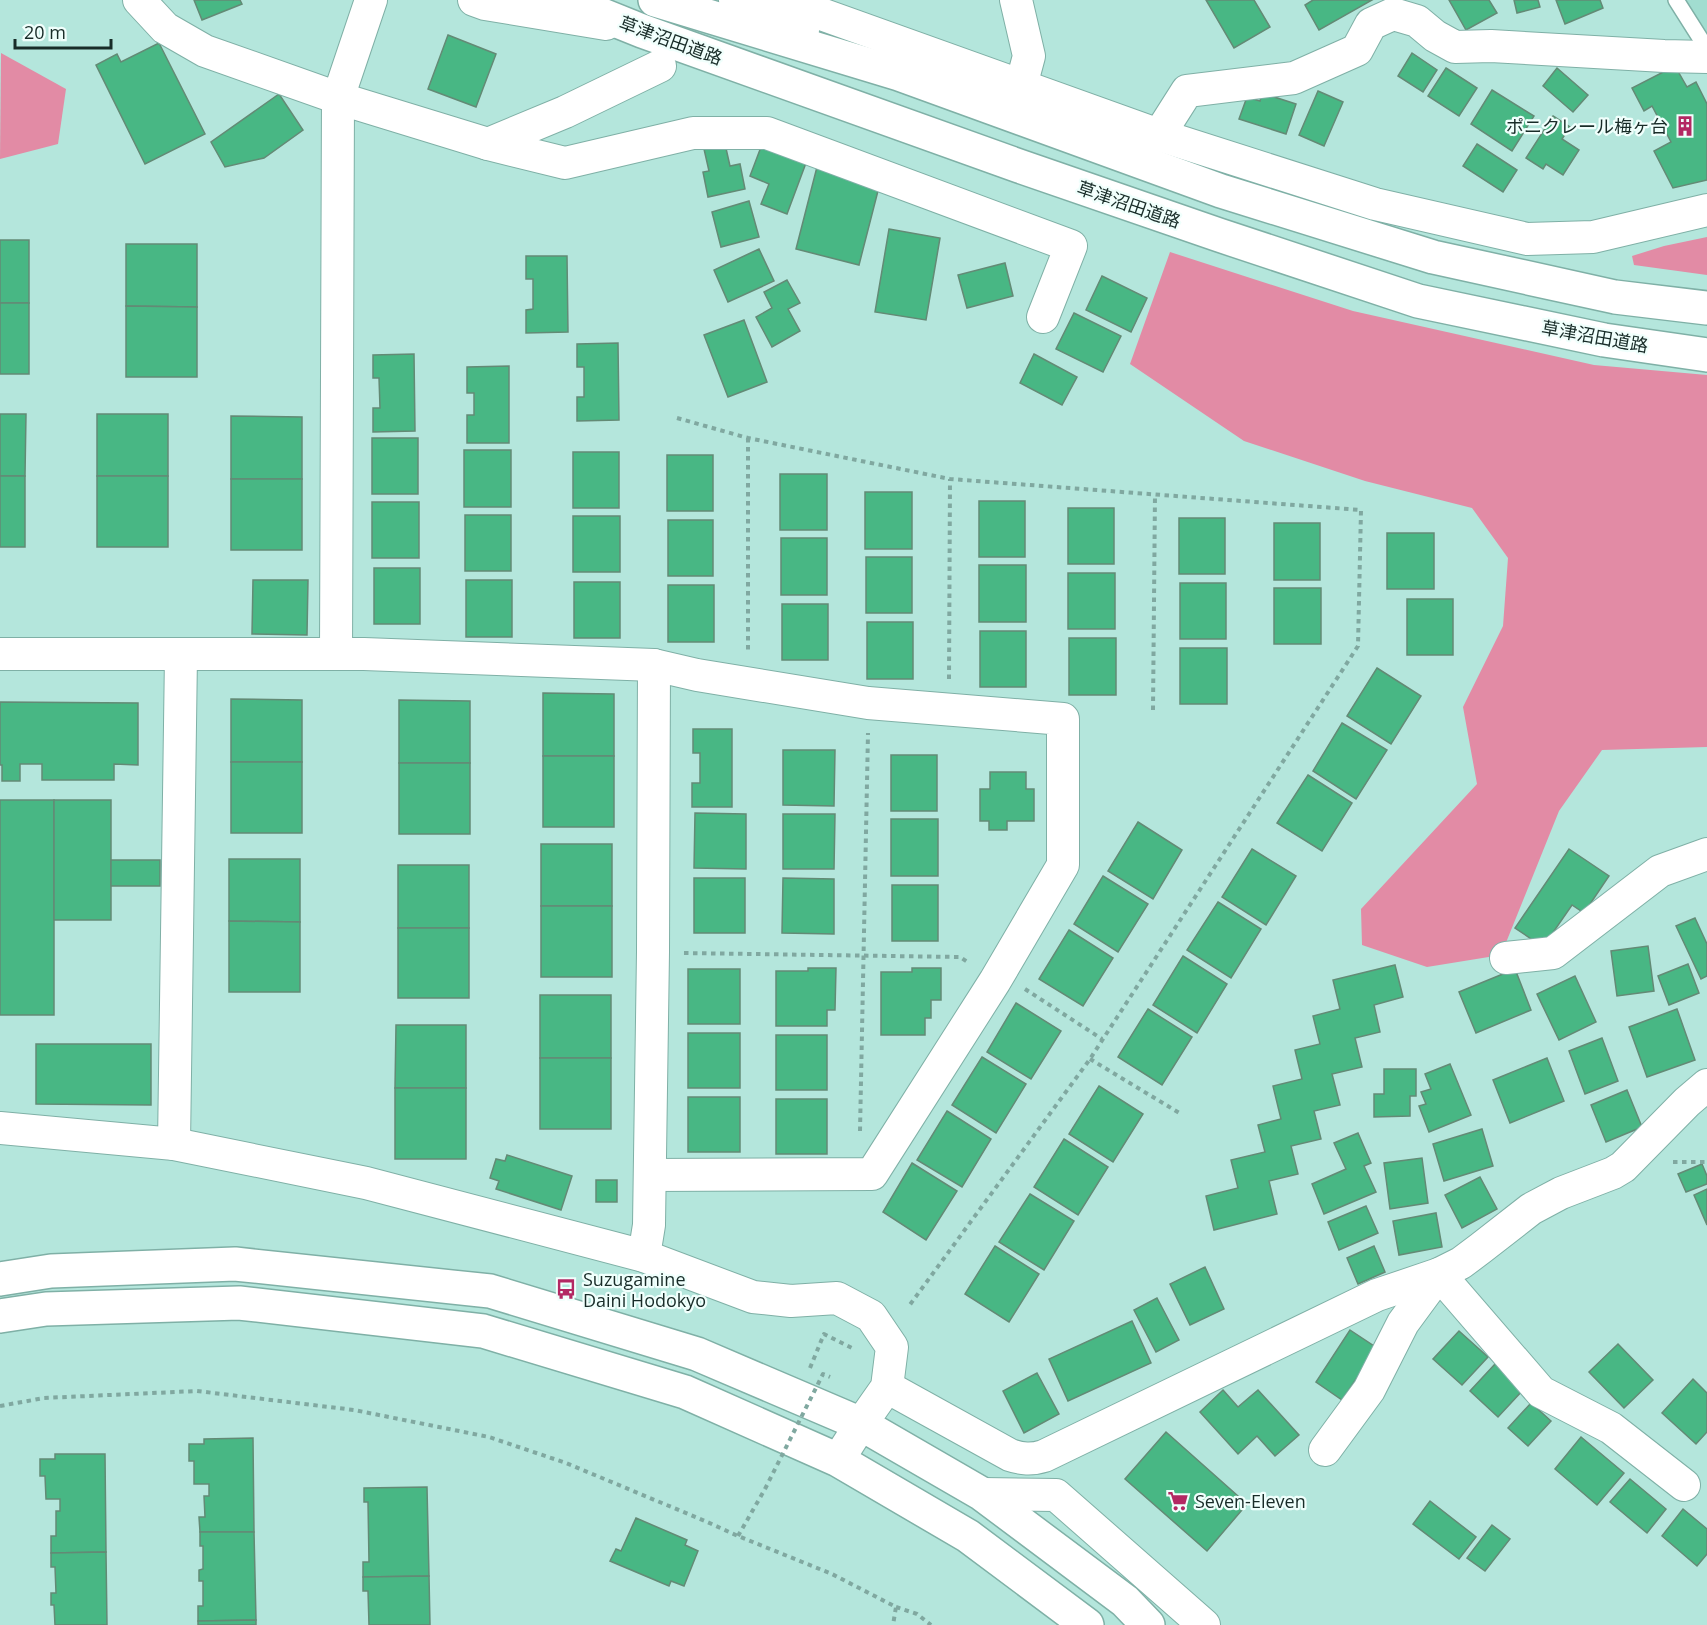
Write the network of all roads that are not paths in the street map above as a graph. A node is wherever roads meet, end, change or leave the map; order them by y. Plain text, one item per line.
1 (139, 0) edge
2 (371, 0) edge
3 (474, 0) edge
4 (565, 0) edge
5 (655, 0) edge
6 (735, 0) edge
7 (782, 0) edge
8 (1017, 0) edge
9 (1676, 0) edge
10 (1411, 10) edge
11 (642, 31) junction
12 (1704, 60) edge
13 (660, 66) dead end
14 (899, 74) junction
15 (1021, 86) junction
16 (338, 98) junction
17 (1159, 135) junction
18 (488, 144) junction
19 (1707, 210) edge
20 (1707, 308) edge
21 (1043, 317) dead end
22 (1707, 355) edge
23 (0, 654) edge
24 (336, 654) junction
25 (182, 655) junction
26 (654, 665) junction
27 (1707, 854) edge
28 (1506, 958) dead end
29 (1707, 1085) edge
30 (0, 1128) edge
31 (174, 1144) junction
32 (650, 1175) junction
33 (644, 1256) junction
34 (1439, 1274) junction
35 (0, 1279) edge
36 (0, 1316) edge
37 (887, 1387) junction
38 (861, 1424) junction
39 (1325, 1450) dead end
40 (838, 1460) junction
41 (1684, 1485) dead end
42 (982, 1494) junction
43 (1087, 1625) edge
44 (1148, 1625) edge
45 (1204, 1625) edge

1 - 16 street
2 - 16 street
3 - 11 street
4 - 11 street, 草津沼田道路
5 - 14 street, 草津沼田道路
6 - 14 street
7 - 15 street
8 - 15 street
9 - 12 lane
10 - 12 street
10 - 17 street
11 - 22 street, 草津沼田道路
13 - 18 street
14 - 20 street, 草津沼田道路
15 - 17 street
16 - 18 street
16 - 24 street
17 - 19 street
18 - 21 street
23 - 25 street
24 - 25 street
24 - 26 street
25 - 31 street
26 - 32 street
26 - 32 street
27 - 28 street
29 - 34 street
30 - 31 street
31 - 33 street
32 - 33 street
33 - 37 street
34 - 37 street
34 - 39 street
34 - 41 street
35 - 38 street
36 - 40 street
37 - 38 street
38 - 40 street
38 - 42 street
40 - 43 street
42 - 44 street
42 - 45 street

